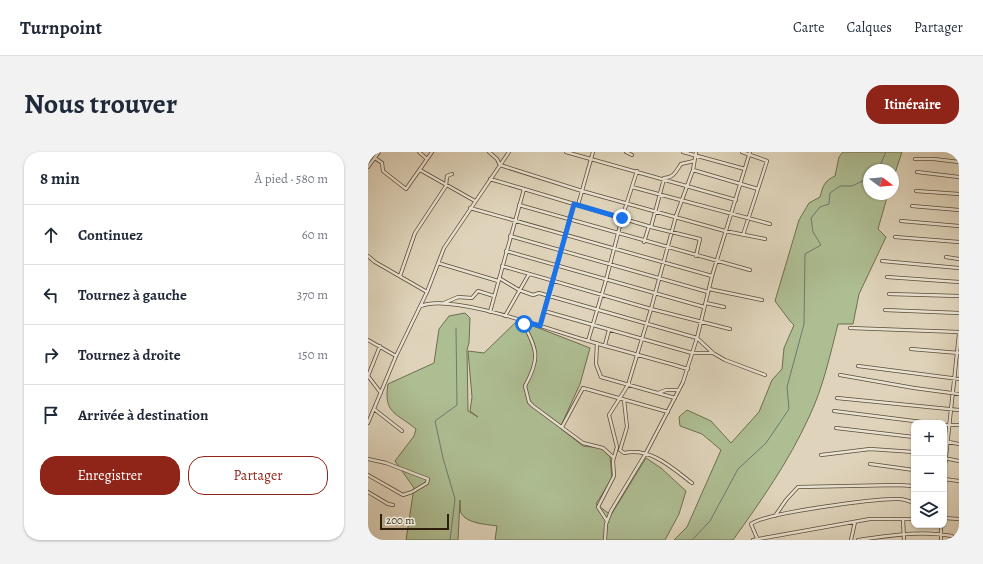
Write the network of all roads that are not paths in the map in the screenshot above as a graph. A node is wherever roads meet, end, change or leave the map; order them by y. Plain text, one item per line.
1 (379, 152) edge
2 (419, 152) edge
3 (432, 152) edge
4 (489, 152) edge
5 (509, 152) edge
6 (566, 152) edge
7 (593, 152) edge
8 (626, 152) edge
9 (683, 152) edge
10 (742, 152) edge
11 (750, 153) edge
12 (696, 154) edge
13 (632, 155) dead end
14 (375, 158) junction
15 (915, 159) dead end
16 (427, 160) junction
17 (590, 160) junction
18 (694, 161) junction
19 (959, 162) edge
20 (500, 165) junction
21 (368, 167) edge
22 (745, 169) junction
23 (420, 170) junction
24 (693, 170) junction
25 (637, 171) junction
26 (917, 172) dead end
27 (452, 174) dead end
28 (490, 178) junction
29 (660, 178) junction
30 (959, 178) edge
31 (664, 179) junction
32 (740, 184) junction
33 (446, 186) junction
34 (687, 186) junction
35 (632, 187) junction
36 (524, 189) junction
37 (758, 189) junction
38 (582, 190) junction
39 (916, 191) dead end
40 (660, 194) junction
41 (959, 194) edge
42 (475, 200) junction
43 (736, 200) junction
44 (682, 201) junction
45 (627, 202) junction
46 (576, 204) junction
47 (519, 205) junction
48 (912, 206) dead end
49 (470, 208) junction
50 (655, 210) junction
51 (959, 210) edge
52 (731, 214) junction
53 (676, 216) junction
54 (622, 218) junction
55 (749, 218) junction
56 (569, 220) junction
57 (901, 221) dead end
58 (514, 222) junction
59 (770, 224) dead end
60 (650, 226) junction
61 (959, 226) edge
62 (725, 230) junction
63 (672, 232) junction
64 (617, 234) junction
65 (565, 235) junction
66 (743, 235) junction
67 (510, 236) junction
68 (895, 237) dead end
69 (765, 239) dead end
70 (644, 242) junction
71 (959, 242) edge
72 (668, 248) junction
73 (613, 250) junction
74 (506, 251) junction
75 (560, 251) junction
76 (368, 256) edge
77 (696, 256) junction
78 (946, 257) dead end
79 (959, 259) edge
80 (717, 261) junction
81 (882, 261) dead end
82 (438, 263) junction
83 (610, 264) junction
84 (663, 264) junction
85 (502, 266) junction
86 (556, 266) junction
87 (959, 268) edge
88 (750, 270) dead end
89 (529, 274) junction
90 (400, 276) junction
91 (712, 276) junction
92 (886, 277) dead end
93 (498, 279) junction
94 (660, 279) junction
95 (552, 280) junction
96 (606, 280) junction
97 (959, 282) edge
98 (710, 289) junction
99 (519, 290) junction
100 (427, 292) junction
101 (708, 292) junction
102 (655, 293) junction
103 (889, 294) dead end
104 (602, 295) junction
105 (494, 296) junction
106 (548, 296) junction
107 (959, 296) edge
108 (762, 300) dead end
109 (444, 303) junction
110 (706, 303) junction
111 (420, 306) junction
112 (704, 307) junction
113 (724, 307) dead end
114 (651, 309) junction
115 (597, 310) junction
116 (885, 310) dead end
117 (544, 311) junction
118 (490, 312) junction
119 (959, 313) edge
120 (505, 316) junction
121 (522, 321) junction
122 (701, 322) junction
123 (647, 324) junction
124 (540, 326) junction
125 (593, 326) junction
126 (850, 328) dead end
127 (730, 329) dead end
128 (609, 330) junction
129 (959, 333) edge
130 (697, 338) junction
131 (643, 339) junction
132 (368, 340) edge
133 (588, 341) junction
134 (597, 342) junction
135 (605, 344) junction
136 (380, 346) junction
137 (912, 349) dead end
138 (692, 353) junction
139 (713, 353) junction
140 (958, 353) edge
141 (638, 354) junction
142 (396, 356) junction
143 (858, 366) dead end
144 (688, 369) junction
145 (765, 375) dead end
146 (840, 375) dead end
147 (368, 376) edge
148 (954, 378) junction
149 (959, 378) edge
150 (628, 385) junction
151 (679, 390) junction
152 (953, 393) junction
153 (381, 394) junction
154 (658, 394) junction
155 (959, 394) edge
156 (619, 398) junction
157 (676, 398) junction
158 (837, 398) dead end
159 (624, 400) junction
160 (374, 409) junction
161 (952, 409) junction
162 (959, 410) edge
163 (834, 411) dead end
164 (668, 412) junction
165 (911, 421) edge
166 (368, 423) edge
167 (950, 425) junction
168 (959, 426) edge
169 (562, 427) junction
170 (836, 428) dead end
171 (402, 431) dead end
172 (911, 437) edge
173 (947, 438) edge
174 (947, 442) edge
175 (959, 444) edge
176 (911, 452) edge
177 (646, 453) junction
178 (821, 455) dead end
179 (947, 458) edge
180 (368, 459) edge
181 (615, 459) junction
182 (959, 461) edge
183 (870, 464) dead end
184 (911, 470) edge
185 (368, 475) edge
186 (947, 479) edge
187 (959, 481) edge
188 (692, 483) dead end
189 (911, 486) edge
190 (368, 492) edge
191 (911, 502) edge
192 (393, 505) dead end
193 (775, 517) junction
194 (911, 518) edge
195 (947, 518) edge
196 (903, 519) junction
197 (959, 520) edge
198 (607, 522) junction
199 (855, 522) junction
200 (942, 528) edge
201 (904, 534) junction
202 (941, 534) junction
203 (952, 536) dead end
204 (368, 538) edge
205 (759, 539) edge
206 (373, 540) edge
207 (606, 540) edge
208 (753, 540) edge
209 (851, 540) edge
210 (858, 540) edge
211 (904, 540) edge
212 (941, 540) edge

1 - 14 street
2 - 16 street
3 - 16 street
4 - 20 street
5 - 20 street
6 - 17 street
7 - 17 street
8 - 13 street
9 - 12 street
10 - 11 street
11 - 22 street
11 - 37 street
12 - 18 street
12 - 22 street
14 - 21 street
14 - 23 street
15 - 19 street
16 - 23 street
17 - 25 street
17 - 38 street
18 - 24 street
18 - 29 street
20 - 28 street
20 - 38 street
22 - 32 street
23 - 33 street
24 - 32 street
24 - 34 street
25 - 29 street
25 - 35 street
26 - 30 street
27 - 33 street
28 - 36 street
28 - 42 street
29 - 31 street
31 - 34 street
31 - 40 street
32 - 37 street
32 - 43 street
33 - 42 street
33 - 90 street
34 - 43 street
34 - 44 street
35 - 40 street
35 - 45 street
36 - 46 street
36 - 47 street
37 - 55 street
38 - 45 street
38 - 46 street
39 - 41 street
40 - 44 street
40 - 50 street
42 - 49 street
43 - 52 street
44 - 52 street
44 - 53 street
45 - 50 street
45 - 54 street
46 - 54 street
46 - 56 street
47 - 56 street
47 - 58 street
48 - 51 street
49 - 58 street
49 - 82 street
50 - 53 street
50 - 60 street
52 - 55 street
52 - 62 street
53 - 62 street
53 - 63 street
54 - 60 street
54 - 64 street
55 - 59 street
55 - 66 street
56 - 64 street
56 - 65 street
57 - 61 street
58 - 65 street
58 - 67 street
60 - 63 street
60 - 70 street
62 - 66 street
62 - 80 street
63 - 72 street
63 - 77 street
64 - 70 street
64 - 73 street
65 - 73 street
65 - 75 street
66 - 69 street
67 - 74 street
67 - 75 street
68 - 71 street
70 - 72 street
72 - 77 street
72 - 84 street
73 - 83 street
73 - 84 street
74 - 85 street
74 - 86 street
75 - 83 street
75 - 86 street
76 - 90 street
77 - 80 street
78 - 79 street
80 - 88 street
80 - 91 street
81 - 87 street
82 - 93 street
82 - 100 street
83 - 94 street
83 - 96 street
84 - 91 street
84 - 94 street
85 - 89 street
85 - 93 street
86 - 95 street
86 - 96 street
89 - 95 street
89 - 99 street
90 - 100 street
91 - 98 street
92 - 97 street
93 - 99 street
93 - 105 street
94 - 101 street
94 - 102 street
95 - 104 street
95 - 106 street
96 - 102 street
96 - 104 street
98 - 101 street
98 - 108 street
99 - 106 street
99 - 120 street
100 - 111 street
101 - 110 street
102 - 112 street
102 - 114 street
103 - 107 street
104 - 114 street
104 - 115 street
105 - 109 street
105 - 118 street
106 - 115 street
106 - 117 street
109 - 111 street
109 - 118 street
110 - 112 street
110 - 113 street
111 - 142 street
112 - 122 street
114 - 122 street
114 - 123 street
115 - 123 street
115 - 125 street
116 - 119 street
117 - 124 street
117 - 125 street
118 - 120 street
120 - 121 street
121 - 124 street
121 - 169 street
122 - 127 street
122 - 130 street
123 - 130 street
123 - 131 street
124 - 133 street
125 - 128 street
125 - 133 street
126 - 129 street
128 - 131 street
128 - 135 street
129 - 140 street
130 - 138 street
130 - 139 street
131 - 138 street
131 - 141 street
132 - 136 street
133 - 134 street
134 - 135 street
134 - 150 street
135 - 141 street
136 - 142 street
136 - 147 street
137 - 140 street
138 - 139 street
138 - 144 street
139 - 145 street
140 - 148 street
141 - 144 street
141 - 150 street
142 - 153 street
143 - 148 street
144 - 151 street
146 - 152 street
147 - 153 street
148 - 149 street
148 - 152 street
150 - 154 street
150 - 156 street
151 - 154 street
151 - 157 street
152 - 155 street
152 - 161 street
153 - 160 street
154 - 157 street
156 - 159 street
156 - 169 street
156 - 181 street
157 - 164 street
158 - 161 street
159 - 164 street
159 - 177 street
160 - 166 street
160 - 171 street
161 - 162 street
161 - 167 street
163 - 165 street
164 - 177 street
167 - 168 street
167 - 173 street
169 - 181 street
170 - 172 street
174 - 175 street
176 - 178 street
177 - 188 street
177 - 198 street
179 - 182 street
180 - 185 street
181 - 198 street
183 - 184 street
186 - 187 street
189 - 193 street
190 - 192 street
191 - 193 street
193 - 205 street
194 - 196 street
195 - 197 street
196 - 199 street
196 - 201 street
198 - 207 street
199 - 205 street
199 - 209 street
200 - 202 street
201 - 202 street
201 - 210 street
201 - 211 street
202 - 203 street
202 - 212 street
204 - 206 street
205 - 208 street

